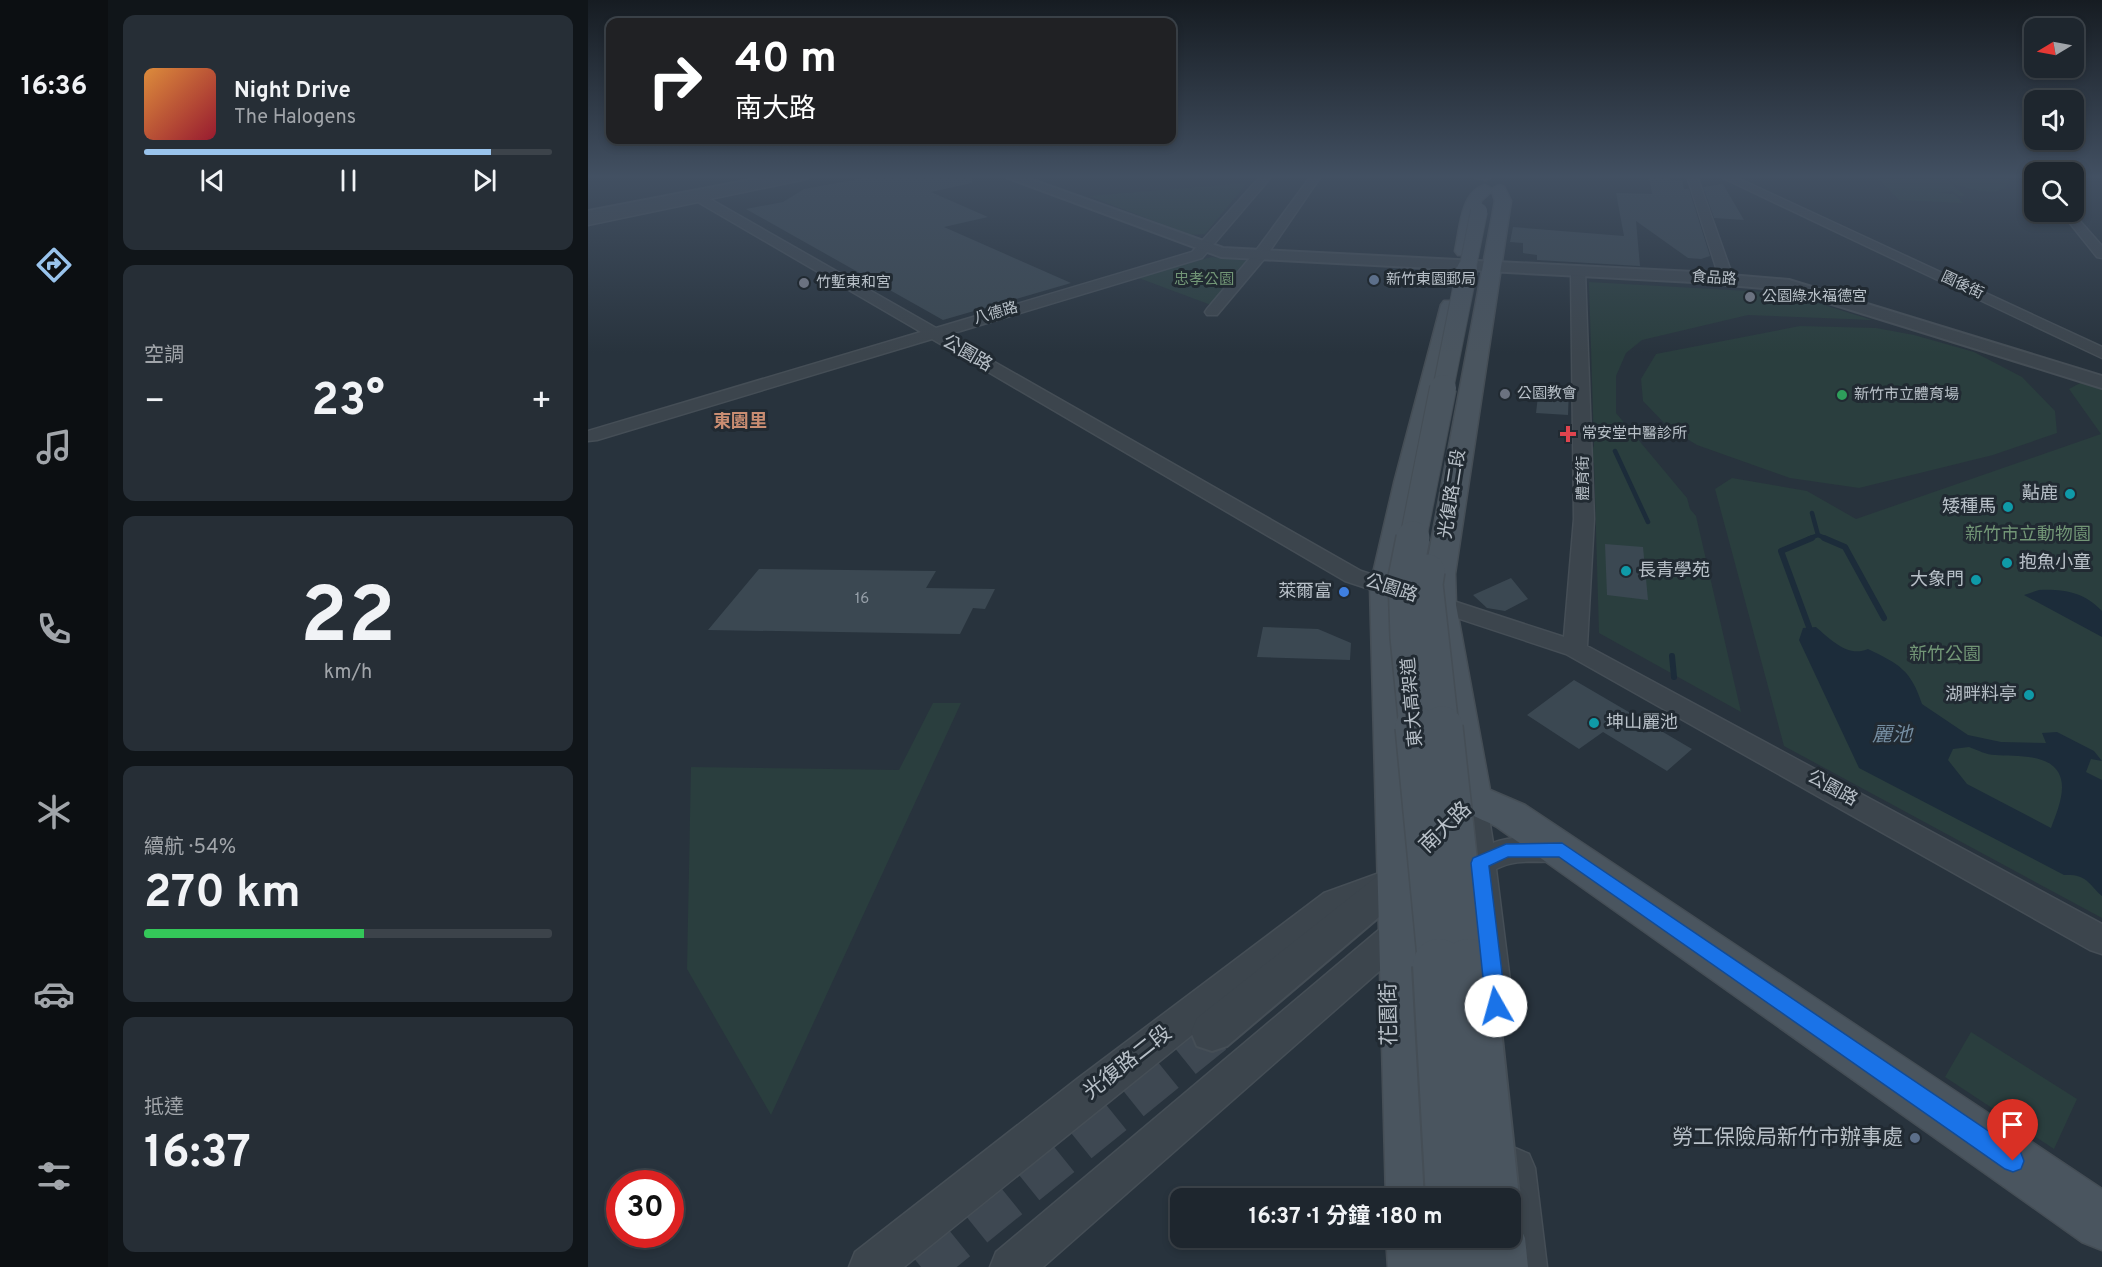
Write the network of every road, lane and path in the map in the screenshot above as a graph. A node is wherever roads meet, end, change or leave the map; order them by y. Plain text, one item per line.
1 (763, 235) edge
2 (1169, 235) edge
3 (1215, 235) edge
4 (1274, 235) edge
5 (1467, 235) edge
6 (1478, 235) edge
7 (1481, 235) edge
8 (1497, 235) edge
9 (1712, 235) edge
10 (1857, 235) edge
11 (2086, 235) edge
12 (1204, 248) junction
13 (2102, 254) edge
14 (1260, 255) junction
15 (1461, 266) junction
16 (1491, 267) junction
17 (1578, 272) junction
18 (1727, 279) junction
19 (1212, 312) dead end
20 (931, 334) junction
21 (2102, 353) edge
22 (2102, 382) edge
23 (591, 436) dead end
24 (1444, 486) junction
25 (1386, 586) junction
26 (1440, 604) junction
27 (1575, 649) junction
28 (1393, 754) junction
29 (1473, 799) junction
30 (1562, 850) junction
31 (1480, 863) junction
32 (1399, 879) junction
33 (1401, 932) junction
34 (1488, 936) junction
35 (2102, 940) edge
36 (1212, 1032) tunnel mouth
37 (1394, 1188) edge
38 (1414, 1188) edge
39 (1451, 1188) edge
40 (1492, 1188) edge
41 (2102, 1222) edge
42 (1394, 1248) edge
43 (1416, 1248) edge
44 (1455, 1248) edge
45 (1497, 1248) edge
46 (870, 1267) edge
47 (1011, 1267) edge
48 (1395, 1267) edge
49 (1417, 1267) edge
50 (1456, 1267) edge
51 (1499, 1267) edge
52 (1526, 1267) edge

1 - 20 street, 公園路
2 - 12 street, 食品路
3 - 12 street, 八德路
4 - 14 street
5 - 15 main road
6 - 39 main road, 東大高架道, bridge
7 - 24 main road, 東大高架道
8 - 16 main road, 光復路二段
9 - 18 street
10 - 21 street, 園後街
11 - 13 street
12 - 14 street, 食品路
12 - 20 street, 八德路
14 - 15 street, 食品路
14 - 19 street
15 - 16 street, 食品路
15 - 25 main road
16 - 17 street, 食品路
16 - 24 main road
16 - 26 main road, 光復路二段
17 - 18 street, 食品路
17 - 27 street, 體育街
18 - 22 street, 食品路
20 - 23 street, 八德路
20 - 25 street, 公園路
24 - 40 main road, 東大高架道, bridge
25 - 26 street, 公園路
25 - 28 main road
26 - 27 street, 公園路
26 - 29 main road, 光復路二段
27 - 35 street, 公園路
28 - 29 main road
28 - 32 main road
29 - 30 main road, 南大路
29 - 31 street, 光復路二段
29 - 32 street, 南大路
30 - 31 street
30 - 41 main road, 南大路
31 - 33 street
31 - 34 street
32 - 33 main road
32 - 36 street
32 - 46 street, 光復路二段
33 - 34 street
33 - 37 street, 花園街
33 - 38 main road
33 - 47 street
34 - 52 street
42 - 48 street
43 - 49 main road
44 - 50 main road
45 - 51 main road

